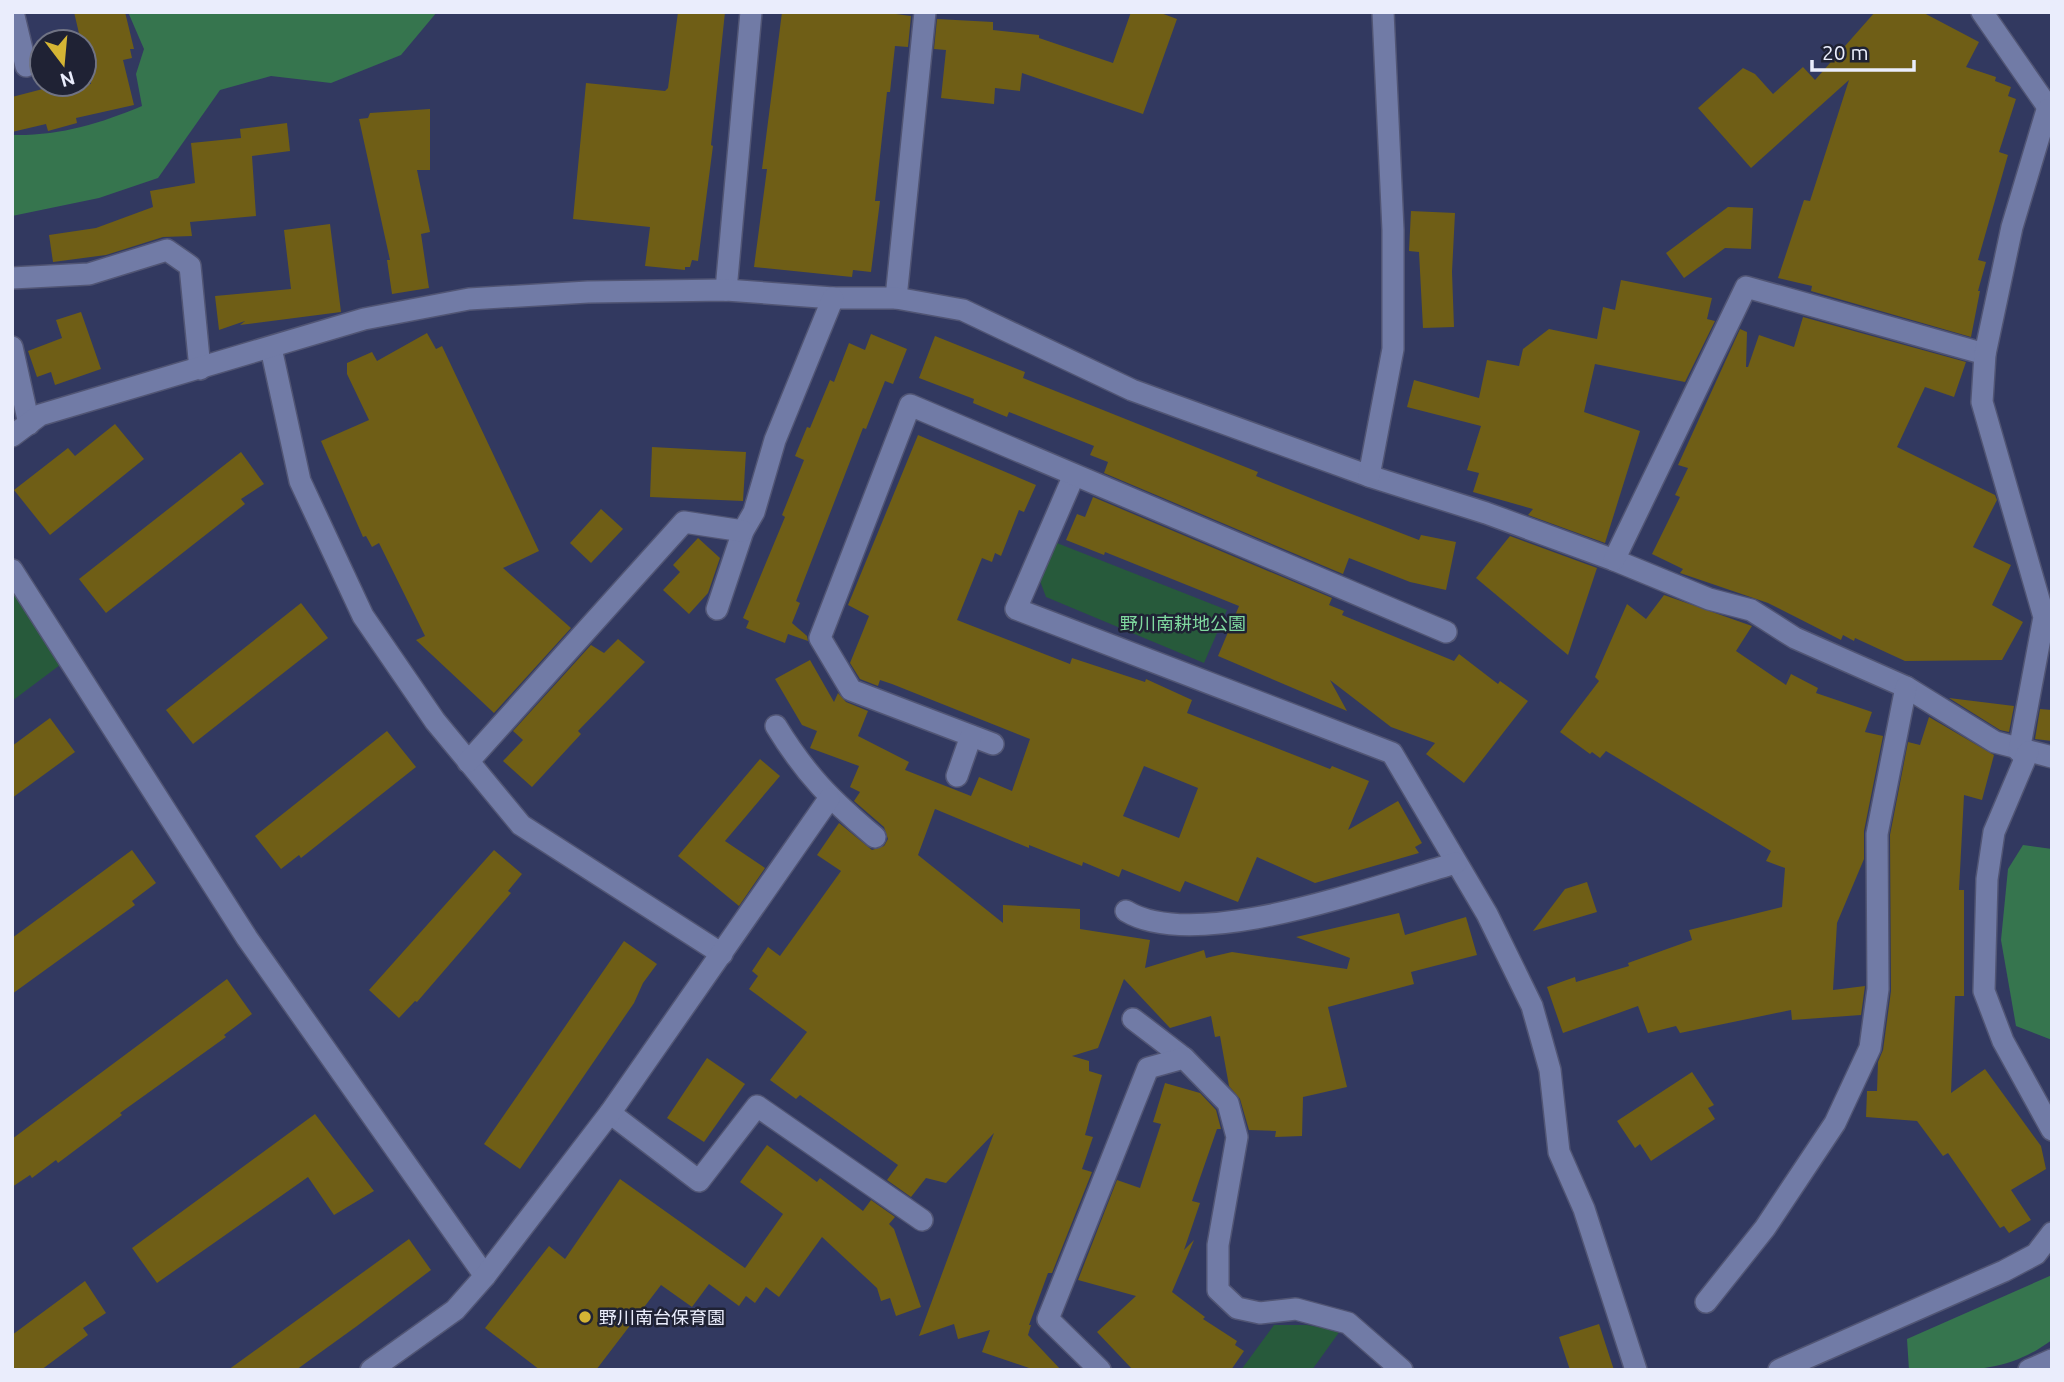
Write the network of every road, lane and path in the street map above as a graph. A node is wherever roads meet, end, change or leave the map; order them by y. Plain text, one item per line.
1 (13, 12) edge
2 (751, 12) edge
3 (925, 12) edge
4 (1383, 12) edge
5 (1982, 12) edge
6 (16, 40) edge
7 (26, 66) dead end
8 (2049, 112) edge
9 (12, 278) edge
10 (726, 290) junction
11 (833, 298) junction
12 (895, 298) junction
13 (12, 347) edge
14 (271, 348) junction
15 (1985, 354) junction
16 (200, 369) junction
17 (21, 430) edge
18 (1074, 475) junction
19 (1369, 476) junction
20 (743, 531) junction
21 (1614, 560) junction
22 (12, 570) edge
23 (717, 609) dead end
24 (1446, 632) dead end
25 (1906, 687) junction
26 (776, 726) dead end
27 (971, 736) junction
28 (993, 744) dead end
29 (2024, 751) junction
30 (2052, 757) edge
31 (468, 762) junction
32 (957, 776) dead end
33 (829, 799) junction
34 (875, 837) dead end
35 (1456, 863) junction
36 (1126, 911) dead end
37 (722, 954) junction
38 (1133, 1019) dead end
39 (1184, 1058) junction
40 (610, 1113) junction
41 (2052, 1130) edge
42 (922, 1220) dead end
43 (2052, 1233) edge
44 (485, 1276) junction
45 (1706, 1302) dead end
46 (2052, 1360) edge
47 (371, 1370) edge
48 (1100, 1370) edge
49 (1402, 1370) edge
50 (1636, 1370) edge
51 (1779, 1370) edge
52 (2029, 1370) edge

1 - 6 street
2 - 10 street
3 - 12 street
4 - 19 street
5 - 8 street
6 - 7 street
8 - 15 street
9 - 16 street
10 - 11 street
10 - 14 street
11 - 12 street
11 - 20 street
12 - 19 street
13 - 17 street
14 - 16 street
14 - 31 street
15 - 21 street
15 - 29 street
16 - 17 street
18 - 24 street
18 - 27 street
18 - 35 street
19 - 21 street
20 - 23 street
20 - 31 street
21 - 25 street
22 - 44 street
25 - 29 street
25 - 45 street
26 - 33 street
27 - 28 street
27 - 32 street
29 - 30 street
29 - 41 street
31 - 37 street
33 - 34 street
33 - 37 street
35 - 36 street
35 - 50 street
37 - 40 street
38 - 39 street
39 - 48 street
39 - 49 street
40 - 42 street
40 - 44 street
43 - 51 street
44 - 47 street
46 - 52 street

